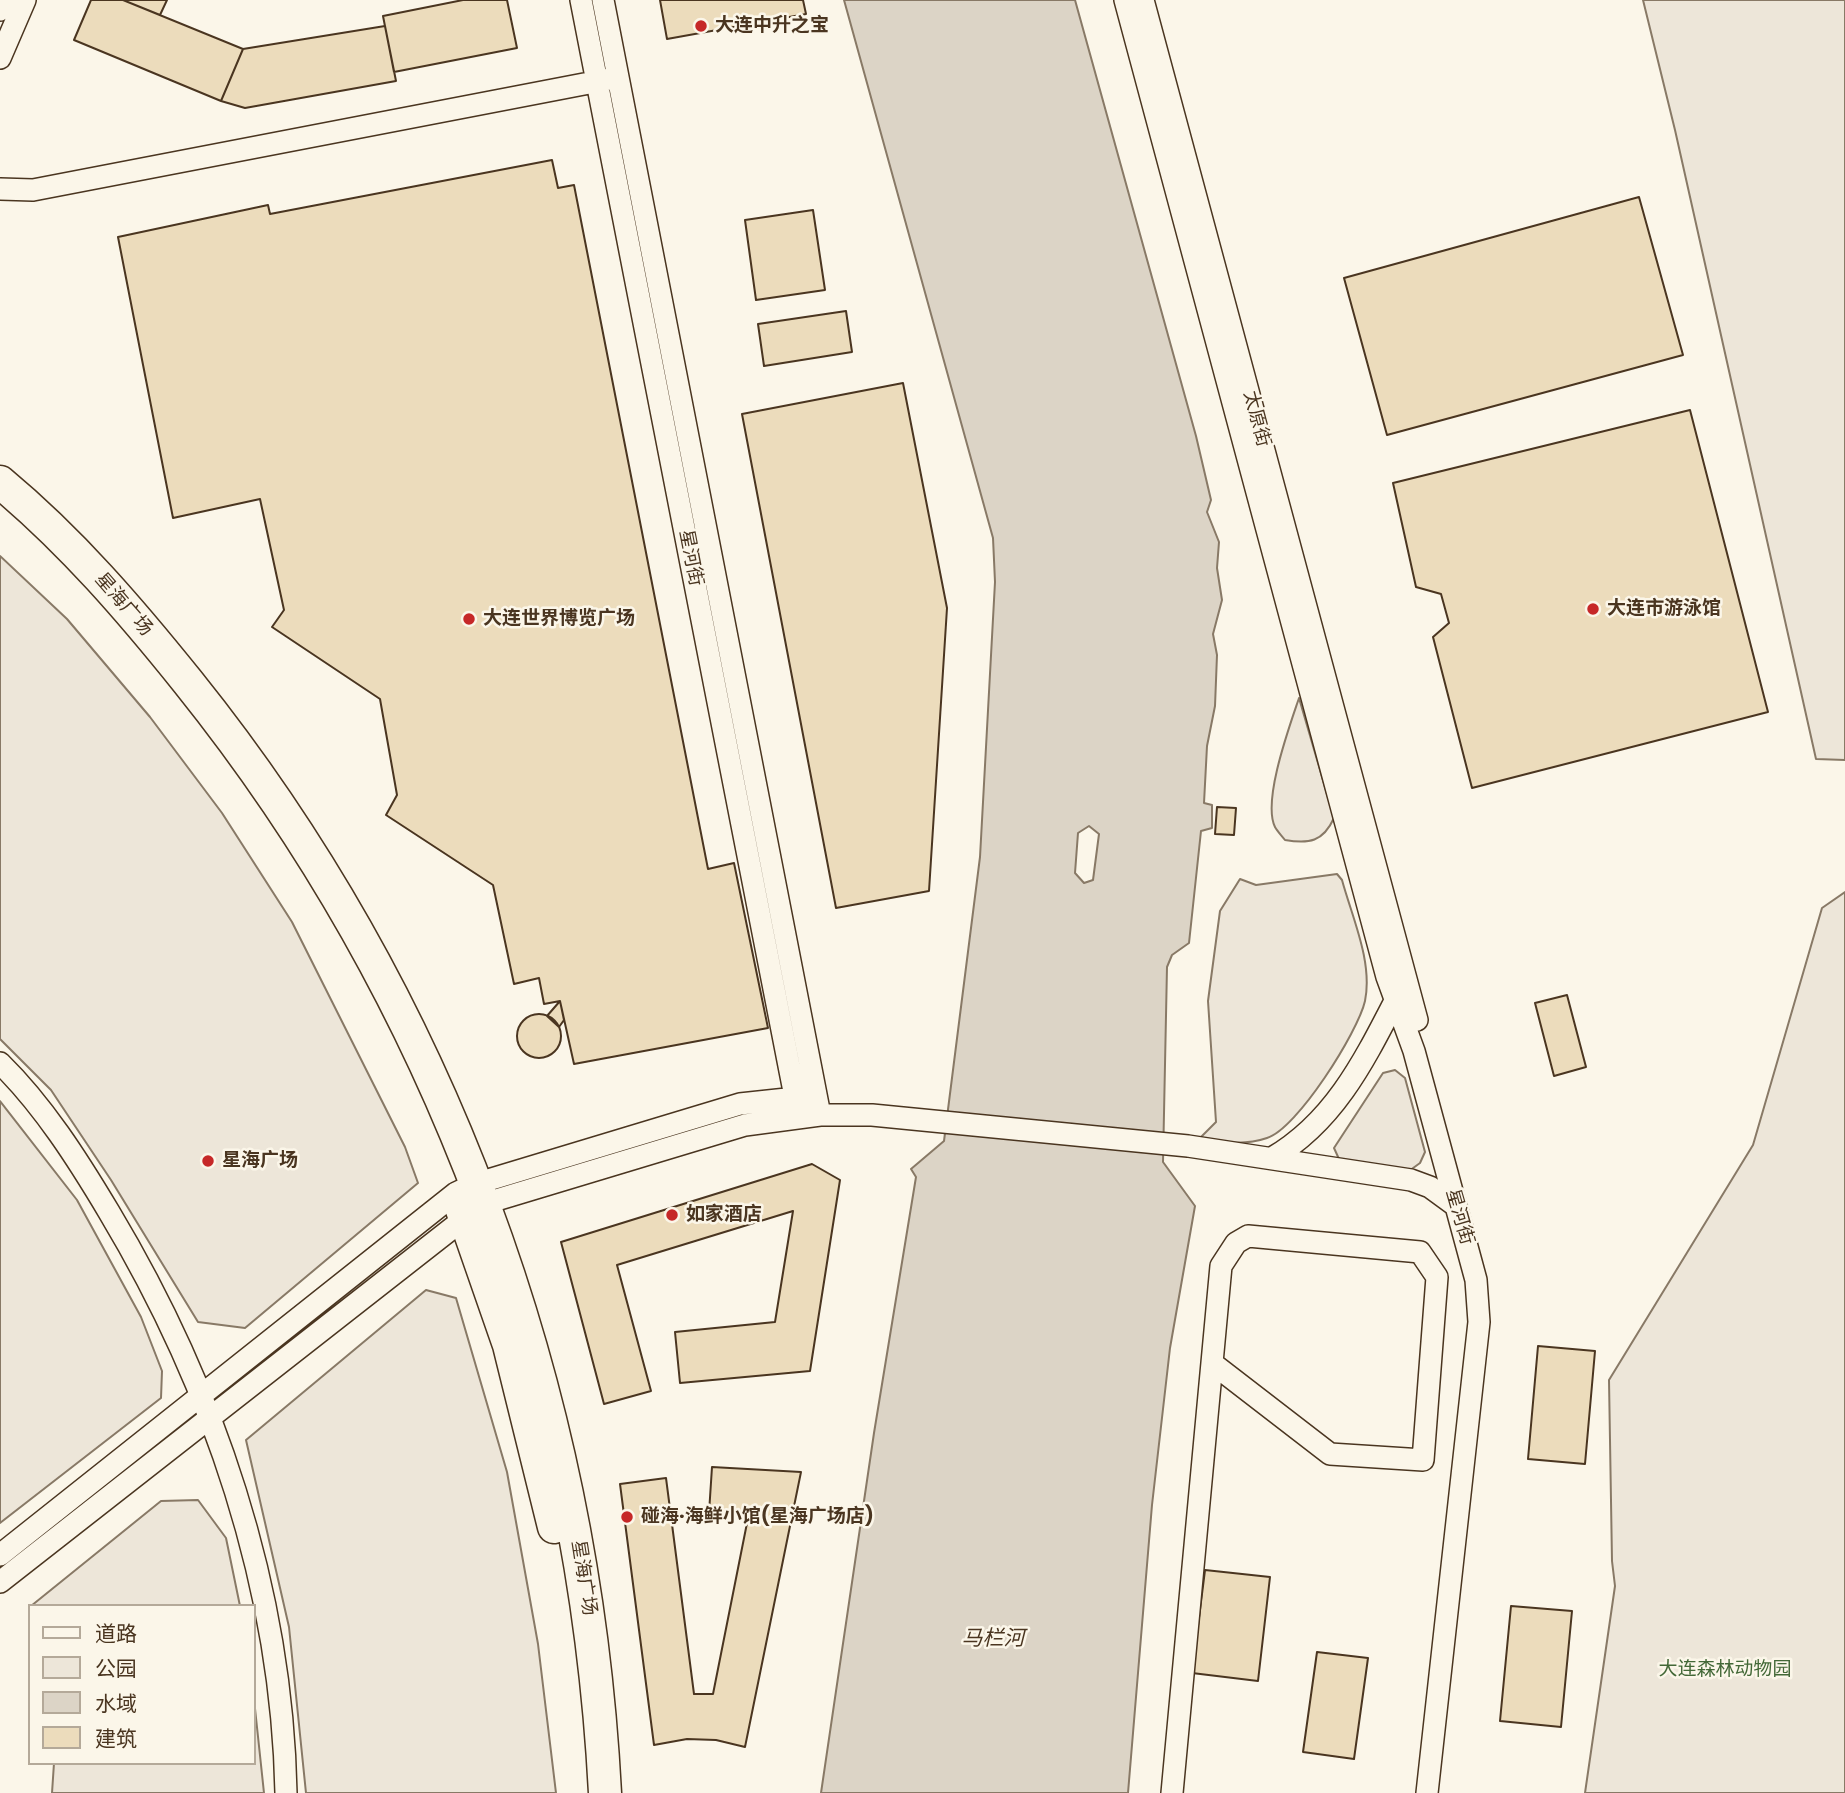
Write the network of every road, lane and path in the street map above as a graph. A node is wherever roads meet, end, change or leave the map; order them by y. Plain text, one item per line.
1 (4, 0) edge
2 (25, 0) edge
3 (582, 0) edge
4 (603, 0) edge
5 (1125, 0) edge
6 (1143, 0) edge
7 (0, 10) edge
8 (0, 58) edge
9 (608, 79) junction
10 (0, 189) edge
11 (0, 482) edge
12 (0, 509) edge
13 (1301, 656) joint
14 (1369, 838) joint
15 (1403, 997) junction
16 (0, 1063) edge
17 (805, 1110) junction
18 (1272, 1158) junction
19 (470, 1199) junction
20 (1456, 1206) junction
21 (1212, 1363) junction
22 (201, 1396) junction
23 (209, 1417) junction
24 (0, 1555) edge
25 (0, 1582) edge
26 (286, 1793) edge
27 (583, 1793) edge
28 (605, 1793) edge
29 (1172, 1793) edge
30 (1427, 1793) edge
31 (1441, 1793) edge

1 - 7 street
2 - 8 street
3 - 9 street, 星河街
4 - 9 street, 星河街
5 - 13 street, 太原街
6 - 14 street, 太原街
9 - 10 street
9 - 17 street, 星河街
9 - 17 street, 星河街
11 - 19 highway, 星海广场
12 - 19 highway, 星海广场
13 - 15 street, 星河街
14 - 15 street, 星河街
15 - 18 street
15 - 20 street, 星河街
15 - 31 street, 星河街
16 - 22 street
17 - 18 street
17 - 19 street
18 - 20 street
19 - 22 street
19 - 23 street
19 - 27 highway, 星海广场
19 - 28 highway, 星海广场
20 - 30 street, 星河街
21 - 21 street
21 - 29 street
22 - 23 street
22 - 24 street
23 - 25 street
23 - 26 street

